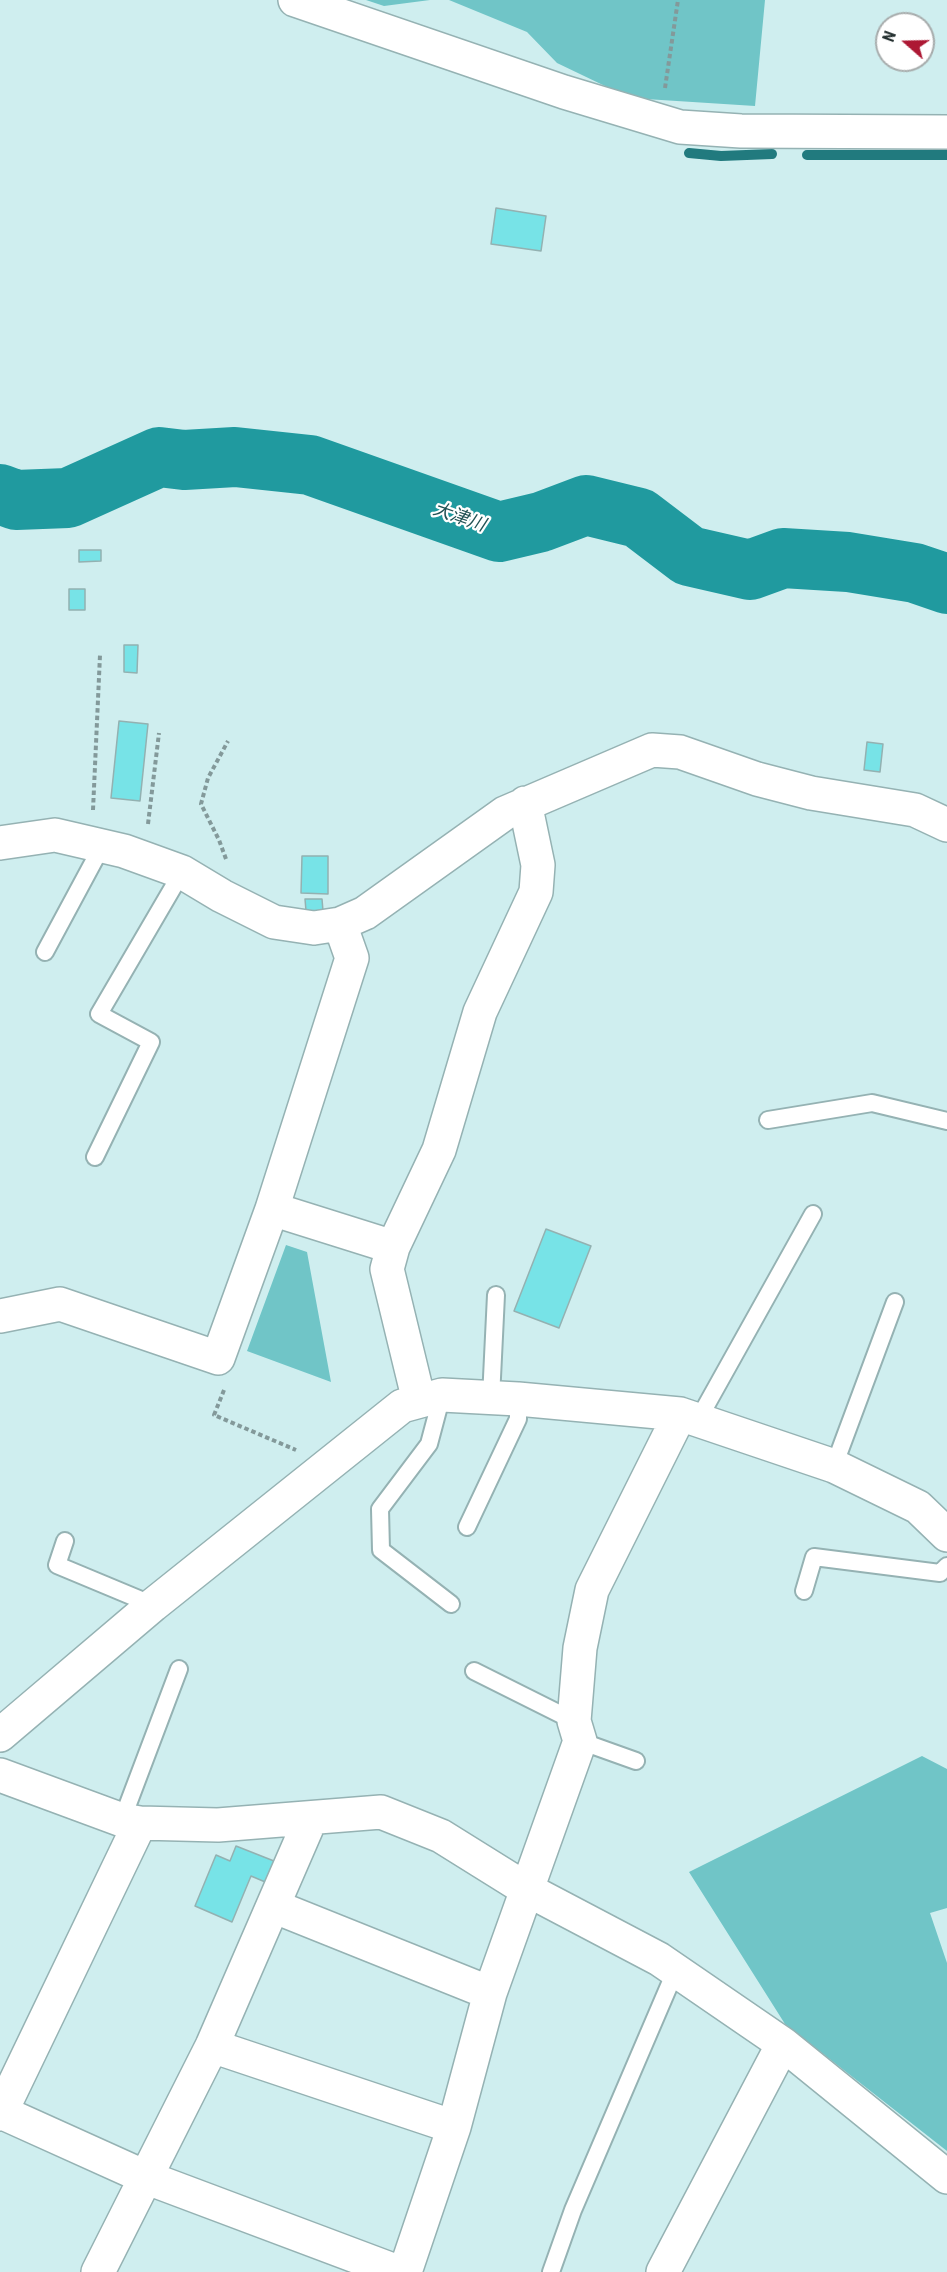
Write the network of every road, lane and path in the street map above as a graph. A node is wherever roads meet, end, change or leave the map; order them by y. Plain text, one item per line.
1 (295, 0) edge
2 (678, 0) edge
3 (658, 121) junction
4 (947, 132) edge
5 (100, 655) dead end
6 (159, 733) dead end
7 (228, 741) dead end
8 (525, 803) junction
9 (947, 825) edge
10 (0, 843) edge
11 (97, 844) junction
12 (144, 858) junction
13 (182, 872) junction
14 (222, 896) junction
15 (340, 924) junction
16 (45, 952) dead end
17 (768, 1120) dead end
18 (947, 1121) edge
19 (95, 1157) dead end
20 (272, 1209) junction
21 (813, 1214) dead end
22 (393, 1247) junction
23 (496, 1295) dead end
24 (895, 1302) dead end
25 (0, 1316) edge
26 (218, 1358) junction
27 (430, 1398) junction
28 (505, 1399) junction
29 (689, 1417) junction
30 (330, 1464) junction
31 (834, 1466) junction
32 (467, 1527) dead end
33 (947, 1535) edge
34 (65, 1541) dead end
35 (947, 1566) edge
36 (804, 1591) dead end
37 (452, 1604) dead end
38 (153, 1605) junction
39 (179, 1669) dead end
40 (474, 1671) dead end
41 (577, 1731) junction
42 (0, 1735) edge
43 (636, 1761) dead end
44 (0, 1775) edge
45 (311, 1818) junction
46 (131, 1821) junction
47 (526, 1889) junction
48 (273, 1906) junction
49 (675, 1972) junction
50 (490, 1993) junction
51 (783, 2044) junction
52 (212, 2046) junction
53 (0, 2113) edge
54 (454, 2127) junction
55 (145, 2176) junction
56 (947, 2177) edge
57 (98, 2272) edge
58 (398, 2272) edge
59 (405, 2272) edge
60 (551, 2272) edge
61 (663, 2272) edge

1 - 3 street
2 - 3 path
3 - 4 street
5 - 11 path
6 - 12 path
7 - 14 path
8 - 9 street
8 - 15 street
8 - 22 street
10 - 11 street
11 - 12 street
11 - 16 lane
12 - 13 street
13 - 14 street
13 - 19 lane
14 - 15 street
15 - 20 street
17 - 18 lane
20 - 22 street
20 - 26 street
21 - 29 lane
22 - 27 street
23 - 28 lane
24 - 31 lane
25 - 26 street
26 - 30 path
27 - 28 street
27 - 30 street
27 - 37 lane
28 - 29 street
28 - 32 lane
29 - 31 street
29 - 41 street
30 - 38 street
31 - 33 street
34 - 38 lane
35 - 36 lane
38 - 42 street
39 - 46 lane
40 - 41 lane
41 - 43 lane
41 - 47 street
44 - 46 street
45 - 46 street
45 - 47 street
45 - 48 street
46 - 53 street
47 - 49 street
47 - 50 street
48 - 50 street
48 - 52 street
49 - 51 street
49 - 60 lane
50 - 54 street
51 - 56 street
51 - 61 street
52 - 54 street
52 - 55 street
53 - 55 street
54 - 59 street
55 - 57 street
55 - 58 street

